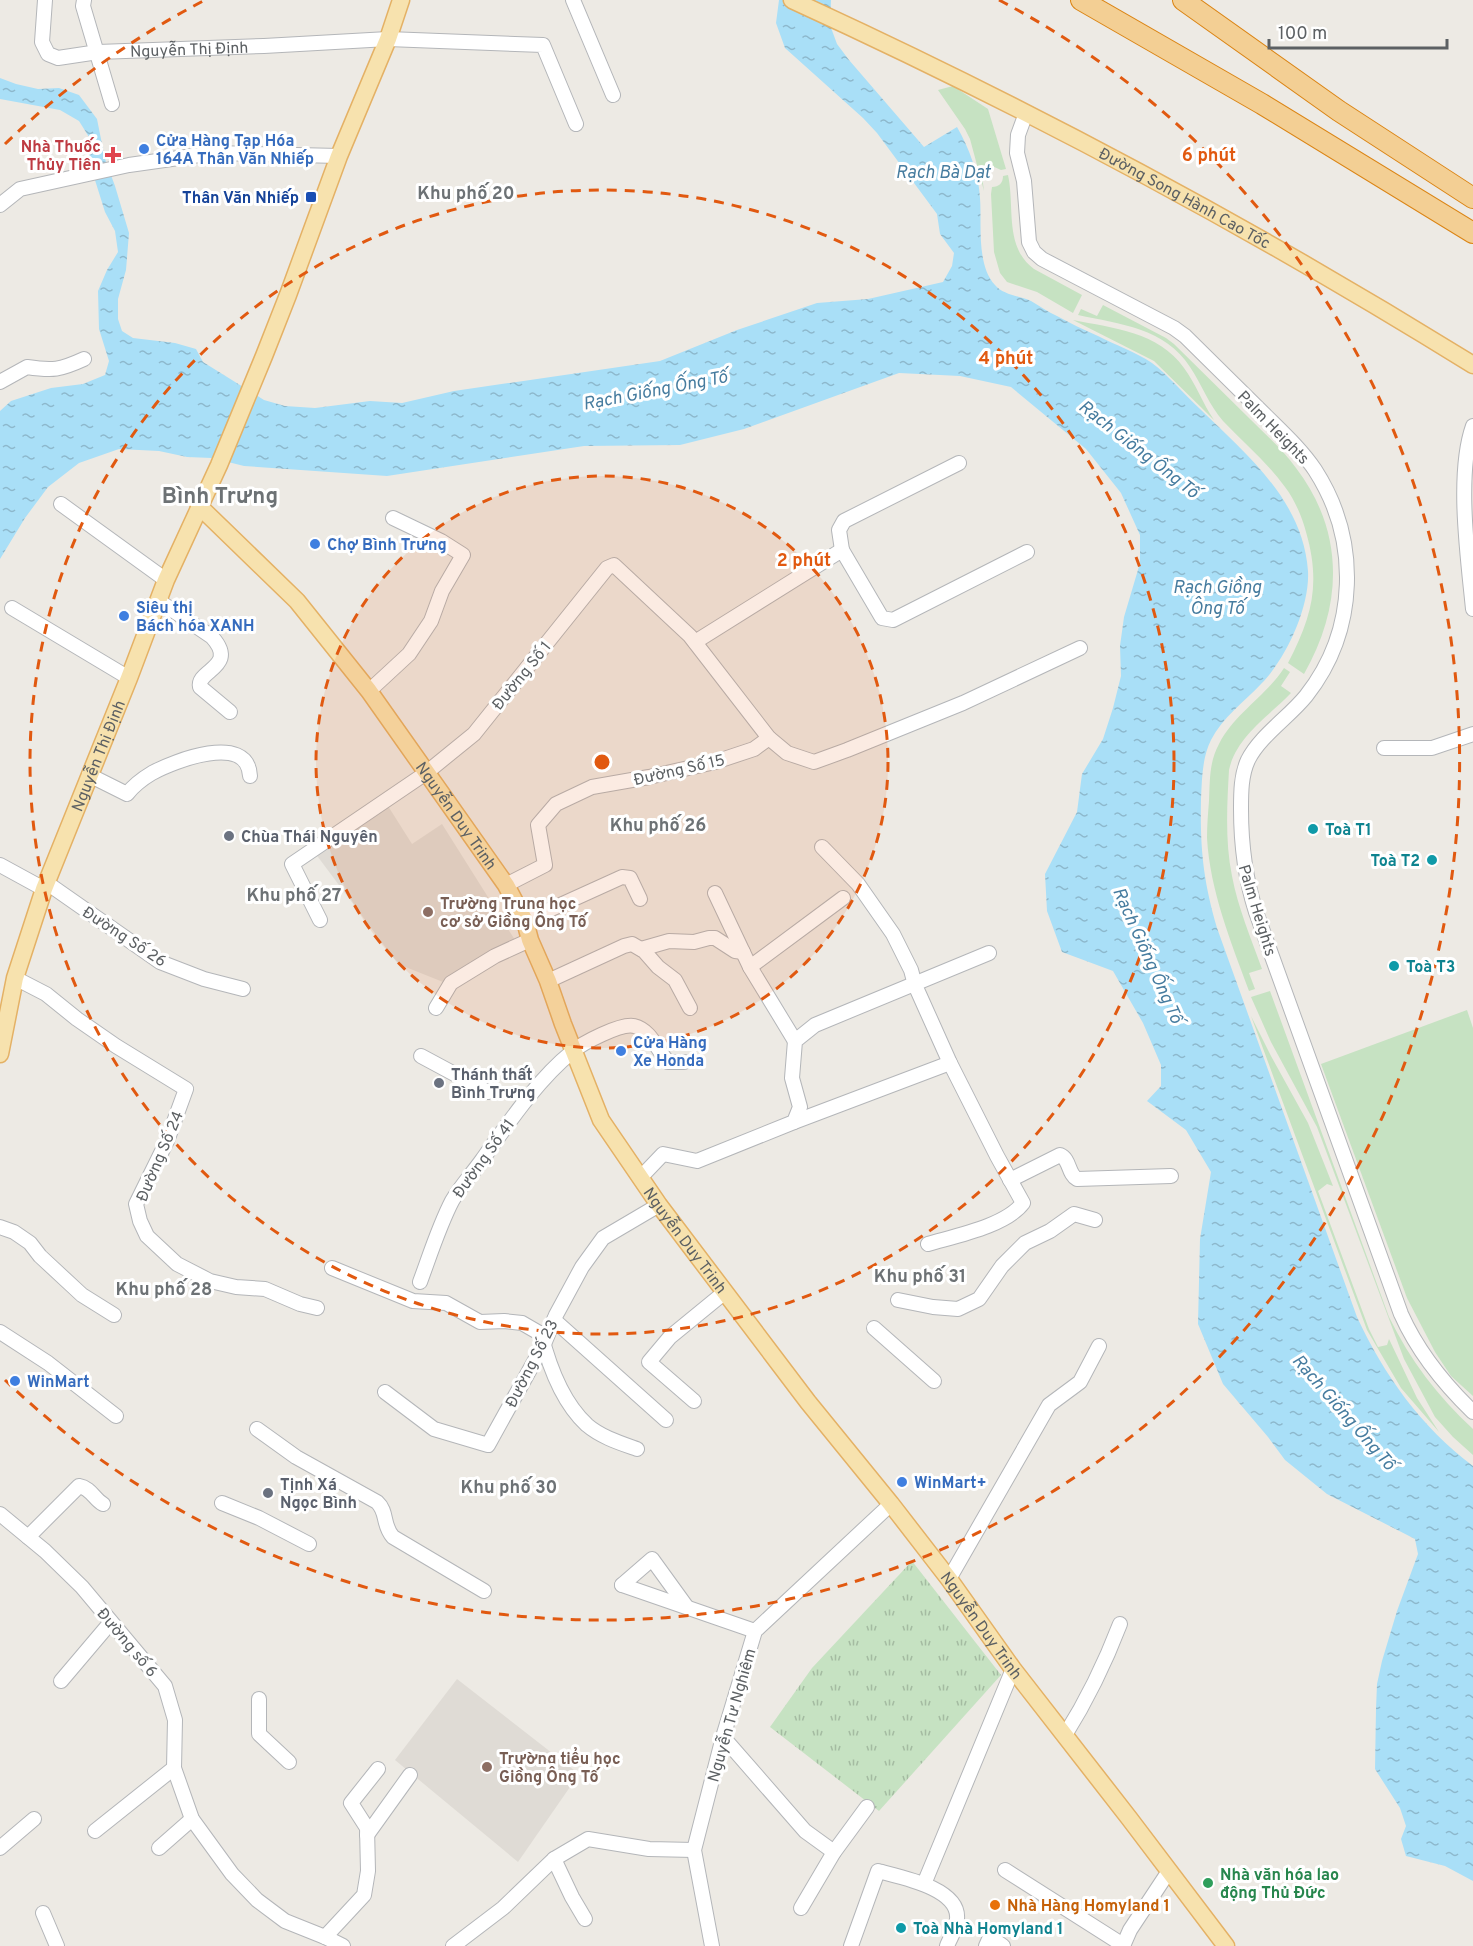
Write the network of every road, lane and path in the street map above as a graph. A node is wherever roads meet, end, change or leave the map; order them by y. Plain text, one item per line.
1 (45, 0) edge
2 (84, 0) edge
3 (401, 0) edge
4 (573, 0) edge
5 (792, 0) edge
6 (1081, 0) edge
7 (1183, 0) edge
8 (388, 39) junction
9 (98, 52) junction
10 (613, 95) dead end
11 (112, 104) dead end
12 (1026, 113) junction
13 (576, 124) dead end
14 (339, 156) junction
15 (1473, 198) edge
16 (0, 205) edge
17 (1473, 233) edge
18 (84, 359) dead end
19 (1473, 365) edge
20 (0, 382) edge
21 (1473, 426) edge
22 (959, 463) dead end
23 (61, 504) dead end
24 (199, 506) junction
25 (393, 518) dead end
26 (842, 550) junction
27 (1027, 552) dead end
28 (166, 580) junction
29 (159, 601) junction
30 (12, 608) dead end
31 (1473, 609) edge
32 (695, 642) junction
33 (1080, 648) dead end
34 (129, 678) junction
35 (369, 691) junction
36 (230, 712) dead end
37 (1473, 734) edge
38 (769, 738) junction
39 (1384, 748) dead end
40 (426, 773) junction
41 (89, 775) junction
42 (250, 776) dead end
43 (822, 847) dead end
44 (0, 865) edge
45 (506, 885) junction
46 (46, 886) junction
47 (715, 892) dead end
48 (843, 898) dead end
49 (640, 899) dead end
50 (320, 920) dead end
51 (525, 921) junction
52 (530, 940) junction
53 (641, 949) junction
54 (744, 952) junction
55 (989, 953) dead end
56 (750, 967) junction
57 (15, 978) junction
58 (548, 981) junction
59 (915, 985) junction
60 (243, 989) dead end
61 (436, 1008) dead end
62 (690, 1008) dead end
63 (795, 1041) junction
64 (573, 1051) junction
65 (0, 1053) edge
66 (420, 1056) dead end
67 (684, 1062) dead end
68 (950, 1063) junction
69 (488, 1092) dead end
70 (794, 1122) junction
71 (1171, 1176) dead end
72 (641, 1177) junction
73 (1010, 1180) junction
74 (659, 1204) junction
75 (1095, 1220) dead end
76 (0, 1227) edge
77 (928, 1244) dead end
78 (332, 1268) dead end
79 (420, 1281) dead end
80 (725, 1292) junction
81 (898, 1300) dead end
82 (317, 1308) dead end
83 (114, 1315) dead end
84 (554, 1320) junction
85 (874, 1328) dead end
86 (0, 1332) edge
87 (544, 1344) junction
88 (1099, 1346) dead end
89 (934, 1381) dead end
90 (385, 1392) dead end
91 (694, 1401) dead end
92 (1473, 1412) edge
93 (116, 1416) dead end
94 (666, 1420) dead end
95 (257, 1429) dead end
96 (637, 1449) dead end
97 (222, 1503) dead end
98 (104, 1504) dead end
99 (891, 1504) junction
100 (0, 1514) edge
101 (28, 1537) junction
102 (309, 1544) dead end
103 (949, 1579) junction
104 (484, 1591) dead end
105 (686, 1606) dead end
106 (111, 1622) junction
107 (1120, 1624) dead end
108 (755, 1631) junction
109 (1013, 1669) junction
110 (61, 1681) dead end
111 (259, 1699) dead end
112 (1065, 1736) junction
113 (723, 1737) junction
114 (289, 1762) dead end
115 (174, 1768) junction
116 (378, 1769) dead end
117 (410, 1776) dead end
118 (867, 1807) dead end
119 (34, 1819) dead end
120 (192, 1819) junction
121 (95, 1831) dead end
122 (367, 1835) junction
123 (0, 1848) edge
124 (159, 1848) dead end
125 (694, 1850) junction
126 (834, 1852) junction
127 (554, 1859) junction
128 (1005, 1870) dead end
129 (1169, 1871) junction
130 (924, 1884) junction
131 (801, 1908) dead end
132 (43, 1912) dead end
133 (585, 1919) dead end
134 (325, 1937) junction
135 (711, 1941) edge
136 (57, 1946) edge
137 (343, 1946) edge
138 (453, 1946) edge
139 (724, 1946) edge
140 (851, 1946) edge
141 (947, 1946) edge
142 (986, 1946) edge
143 (1003, 1946) edge
144 (1123, 1946) edge
145 (1226, 1946) edge

1 - 9 street, Nguyễn Thị Định
2 - 9 street
3 - 8 main road
4 - 10 street
5 - 12 main road, Đường Song Hành Cao Tốc
6 - 17 highway
7 - 15 highway
8 - 9 street, Nguyễn Thị Định
8 - 13 street, Nguyễn Thị Định
8 - 14 main road
9 - 11 street
12 - 19 main road, Đường Song Hành Cao Tốc
12 - 92 street, Palm Heights
14 - 16 street
14 - 24 main road, Nguyễn Thị Định
18 - 20 street
21 - 31 street
22 - 26 street
23 - 28 street
24 - 28 main road, Nguyễn Thị Định
24 - 35 main road, Nguyễn Duy Trinh
25 - 35 street
26 - 27 street
26 - 32 street
28 - 29 main road, Nguyễn Thị Định
29 - 34 main road, Nguyễn Thị Định
29 - 36 street
30 - 34 street
32 - 38 street
32 - 40 street, Đường Số 1
33 - 38 street
34 - 41 main road, Nguyễn Thị Định
35 - 40 main road, Nguyễn Duy Trinh
37 - 39 street
38 - 45 street, Đường Số 15
40 - 45 main road, Nguyễn Duy Trinh
40 - 50 street, Đường Số 1
41 - 42 street
41 - 46 main road, Nguyễn Thị Định
43 - 59 street
44 - 46 street, Đường Số 26
45 - 51 main road, Nguyễn Duy Trinh
46 - 57 main road, Nguyễn Thị Định
46 - 60 street, Đường Số 26
47 - 54 street
48 - 56 street
49 - 51 street
51 - 52 main road, Nguyễn Duy Trinh
52 - 58 main road, Nguyễn Duy Trinh
52 - 61 street
53 - 54 street
53 - 58 street
53 - 62 street
54 - 56 street
55 - 59 street
56 - 63 street
57 - 65 main road, Nguyễn Thị Định
57 - 82 street, Đường Số 24
58 - 64 main road, Nguyễn Duy Trinh
59 - 63 street
59 - 68 street
63 - 70 street
64 - 67 street, Đường Số 41
64 - 72 main road, Nguyễn Duy Trinh
64 - 79 street, Đường Số 41
66 - 69 street
68 - 70 street
68 - 73 street
70 - 72 street
71 - 73 street
72 - 74 main road, Nguyễn Duy Trinh
73 - 77 street
74 - 80 main road, Nguyễn Duy Trinh
74 - 84 street, Đường Số 23
75 - 81 street
76 - 83 street
78 - 87 street
80 - 91 street
80 - 99 main road, Nguyễn Duy Trinh
84 - 87 street, Đường Số 23
84 - 94 street
85 - 89 street
86 - 93 street
87 - 90 street, Đường Số 23
87 - 96 street
88 - 103 street
95 - 104 street
97 - 102 street
98 - 101 street
99 - 103 main road, Nguyễn Duy Trinh
99 - 108 street, Nguyễn Tư Nghiêm
100 - 101 street, Đường số 6
101 - 106 street, Đường số 6
103 - 109 main road, Nguyễn Duy Trinh
105 - 108 street
106 - 110 street
106 - 115 street, Đường số 6
107 - 112 street
108 - 113 street, Nguyễn Tư Nghiêm
109 - 112 main road, Nguyễn Duy Trinh
109 - 130 street
111 - 114 street
112 - 129 main road, Nguyễn Duy Trinh
113 - 125 street, Nguyễn Tư Nghiêm
113 - 126 street
115 - 120 street, Đường số 6
115 - 121 street
116 - 122 street
117 - 122 street
118 - 126 street
119 - 123 street
120 - 124 street
120 - 134 street, Đường số 6
122 - 134 street
125 - 127 street
125 - 135 street, Nguyễn Tư Nghiêm
126 - 131 street
127 - 133 street
127 - 138 street
128 - 144 street
129 - 144 street
129 - 145 main road, Nguyễn Duy Trinh
130 - 140 street
130 - 141 street
132 - 136 street
134 - 137 street, Đường số 6
135 - 139 street
142 - 143 street

